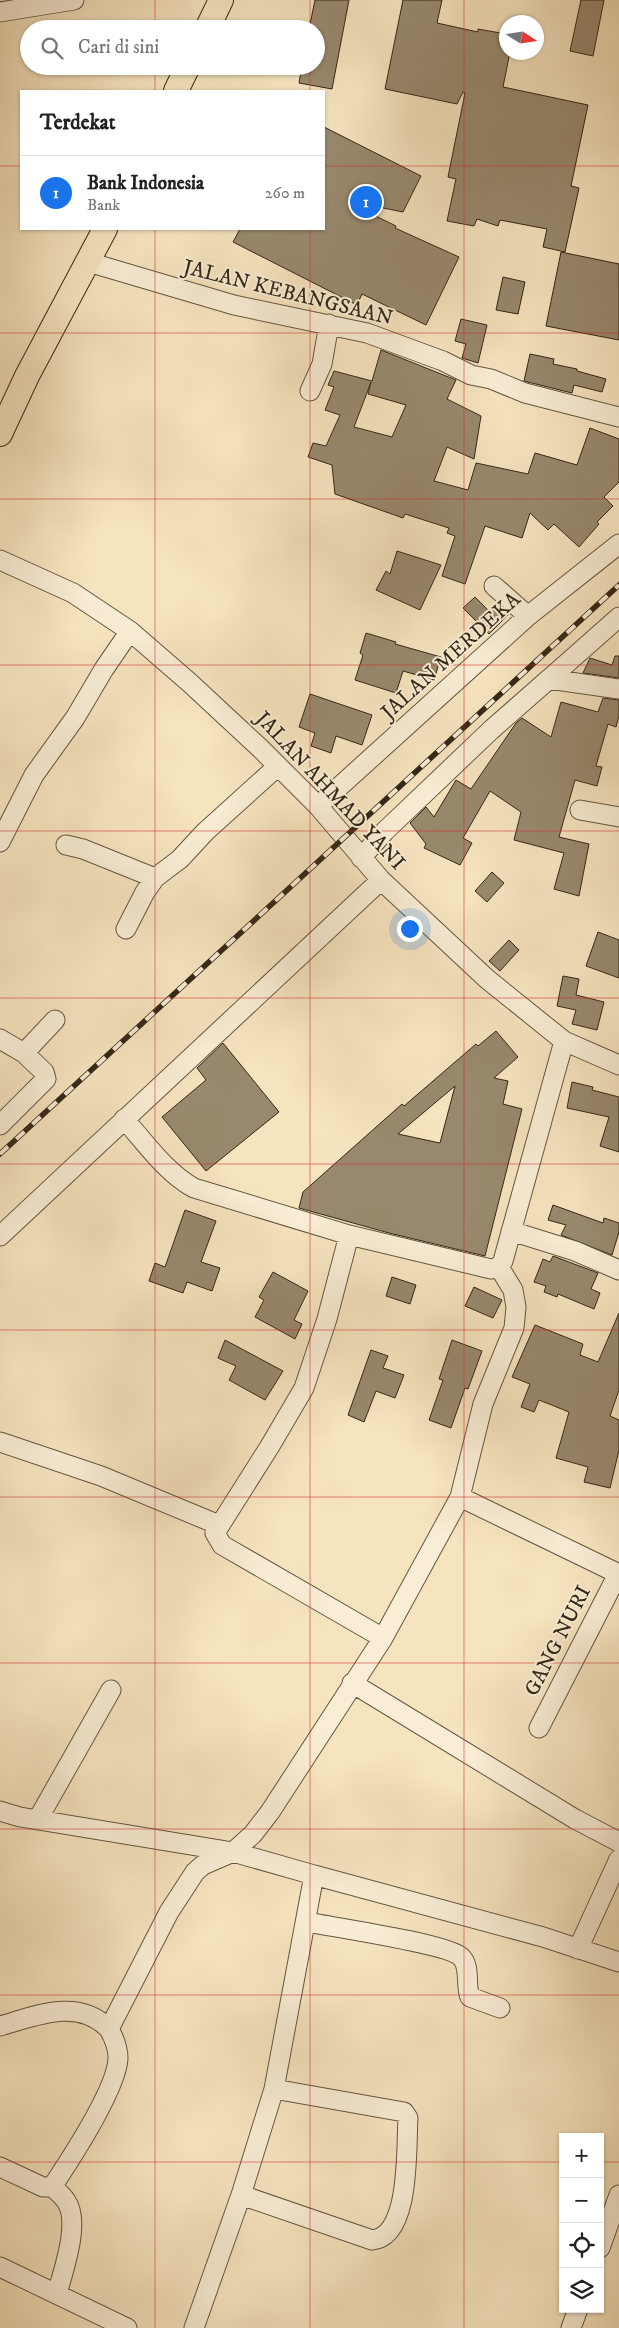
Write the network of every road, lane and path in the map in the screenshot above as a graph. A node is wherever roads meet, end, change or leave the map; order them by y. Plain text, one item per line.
1 (74, 0) edge
2 (221, 0) edge
3 (0, 12) edge
4 (211, 20) edge
5 (184, 75) edge
6 (176, 90) edge
7 (105, 230) edge
8 (88, 262) junction
9 (329, 324) junction
10 (310, 392) dead end
11 (619, 417) edge
12 (0, 434) edge
13 (619, 544) edge
14 (0, 560) edge
15 (494, 586) dead end
16 (528, 616) junction
17 (619, 617) edge
18 (130, 631) junction
19 (549, 679) junction
20 (619, 689) edge
21 (278, 766) junction
22 (580, 810) dead end
23 (324, 815) junction
24 (619, 817) edge
25 (0, 842) edge
26 (66, 845) dead end
27 (361, 858) junction
28 (155, 878) junction
29 (381, 880) junction
30 (126, 929) dead end
31 (55, 1020) dead end
32 (0, 1039) edge
33 (564, 1041) junction
34 (24, 1054) junction
35 (619, 1065) edge
36 (124, 1119) junction
37 (0, 1125) edge
38 (511, 1231) junction
39 (349, 1235) junction
40 (0, 1236) edge
41 (500, 1267) junction
42 (619, 1270) edge
43 (0, 1442) edge
44 (460, 1497) junction
45 (219, 1524) junction
46 (618, 1574) edge
47 (383, 1638) junction
48 (352, 1683) junction
49 (111, 1690) dead end
50 (539, 1728) dead end
51 (0, 1811) edge
52 (38, 1819) junction
53 (619, 1842) edge
54 (233, 1852) junction
55 (619, 1859) edge
56 (314, 1875) junction
57 (307, 1922) junction
58 (578, 1949) junction
59 (619, 1962) edge
60 (500, 2008) dead end
61 (0, 2026) edge
62 (109, 2029) junction
63 (274, 2089) junction
64 (0, 2166) edge
65 (52, 2187) junction
66 (241, 2195) junction
67 (619, 2195) edge
68 (604, 2237) edge
69 (0, 2267) edge
70 (57, 2294) junction
71 (577, 2313) edge
72 (126, 2328) edge
73 (194, 2328) edge
74 (571, 2328) edge

1 - 3 street
2 - 4 main road
5 - 6 main road
7 - 8 main road
8 - 9 street, JALAN KEBANGSAAN
8 - 12 main road
9 - 10 street
9 - 11 street, JALAN KEBANGSAAN
13 - 16 street, JALAN MERDEKA
14 - 18 street, JALAN AHMAD YANI
15 - 16 street
16 - 23 street, JALAN MERDEKA
17 - 19 street
18 - 21 street, JALAN AHMAD YANI
18 - 25 street
19 - 20 street
19 - 27 street
21 - 23 street, JALAN AHMAD YANI
21 - 28 street
22 - 24 street
23 - 27 street, JALAN AHMAD YANI
26 - 28 street
27 - 29 street, JALAN AHMAD YANI
28 - 30 street
29 - 33 street, JALAN AHMAD YANI
29 - 36 street
31 - 34 street
32 - 34 street
33 - 35 street, JALAN AHMAD YANI
33 - 38 street
34 - 37 street
36 - 39 street
36 - 40 street
38 - 41 street
38 - 42 street
39 - 41 street
39 - 45 street
41 - 44 street
43 - 45 street
44 - 46 street
44 - 47 street
45 - 47 street
46 - 50 street, GANG NURI
47 - 48 street
48 - 53 street
48 - 54 street
49 - 52 street
51 - 52 street
52 - 54 street
54 - 56 street
54 - 62 street
55 - 58 street
56 - 57 street
56 - 58 street
57 - 60 street
57 - 63 street
58 - 59 street
61 - 62 street
62 - 65 street
63 - 66 street
63 - 66 street
64 - 65 street
65 - 70 street
66 - 73 street
67 - 68 street
69 - 70 street
70 - 72 street
71 - 74 street

